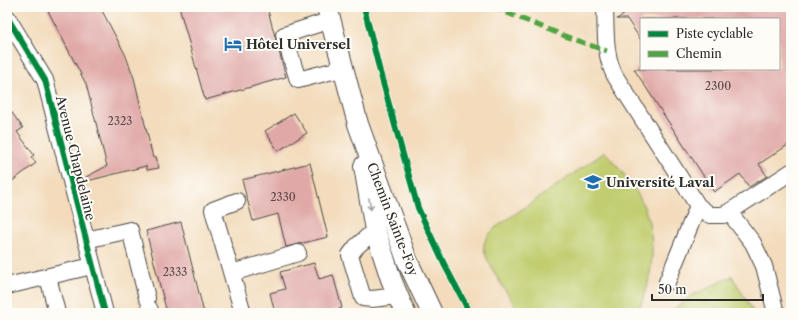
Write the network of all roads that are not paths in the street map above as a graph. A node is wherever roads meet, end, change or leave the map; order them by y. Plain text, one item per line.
1 (605, 7) edge
2 (329, 13) edge
3 (7, 17) edge
4 (344, 68) junction
5 (358, 124) junction
6 (791, 172) edge
7 (237, 201) dead end
8 (698, 206) junction
9 (729, 212) junction
10 (375, 230) junction
11 (86, 240) junction
12 (298, 253) dead end
13 (92, 266) junction
14 (232, 273) junction
15 (48, 277) junction
16 (666, 282) dead end
17 (7, 286) edge
18 (401, 305) edge
19 (149, 306) edge
20 (57, 313) edge
21 (105, 313) edge
22 (242, 313) edge
23 (432, 313) edge
24 (776, 313) edge

1 - 8 street
2 - 4 main road, Chemin Sainte-Foy
2 - 4 street
3 - 11 street, Avenue Chapdelaine
4 - 5 main road, Chemin Sainte-Foy
5 -> 10 main road, Chemin Sainte-Foy
5 - 23 main road, Chemin Sainte-Foy
6 - 9 street
7 - 14 street
8 - 9 street
8 - 16 street
9 - 24 street
10 - 18 main road, Chemin Sainte-Foy
10 - 18 street
11 - 13 street, Avenue Chapdelaine
11 - 19 street
12 - 14 street
13 - 15 street
13 - 21 street, Avenue Chapdelaine
14 - 22 street
15 - 17 street
15 - 20 street

